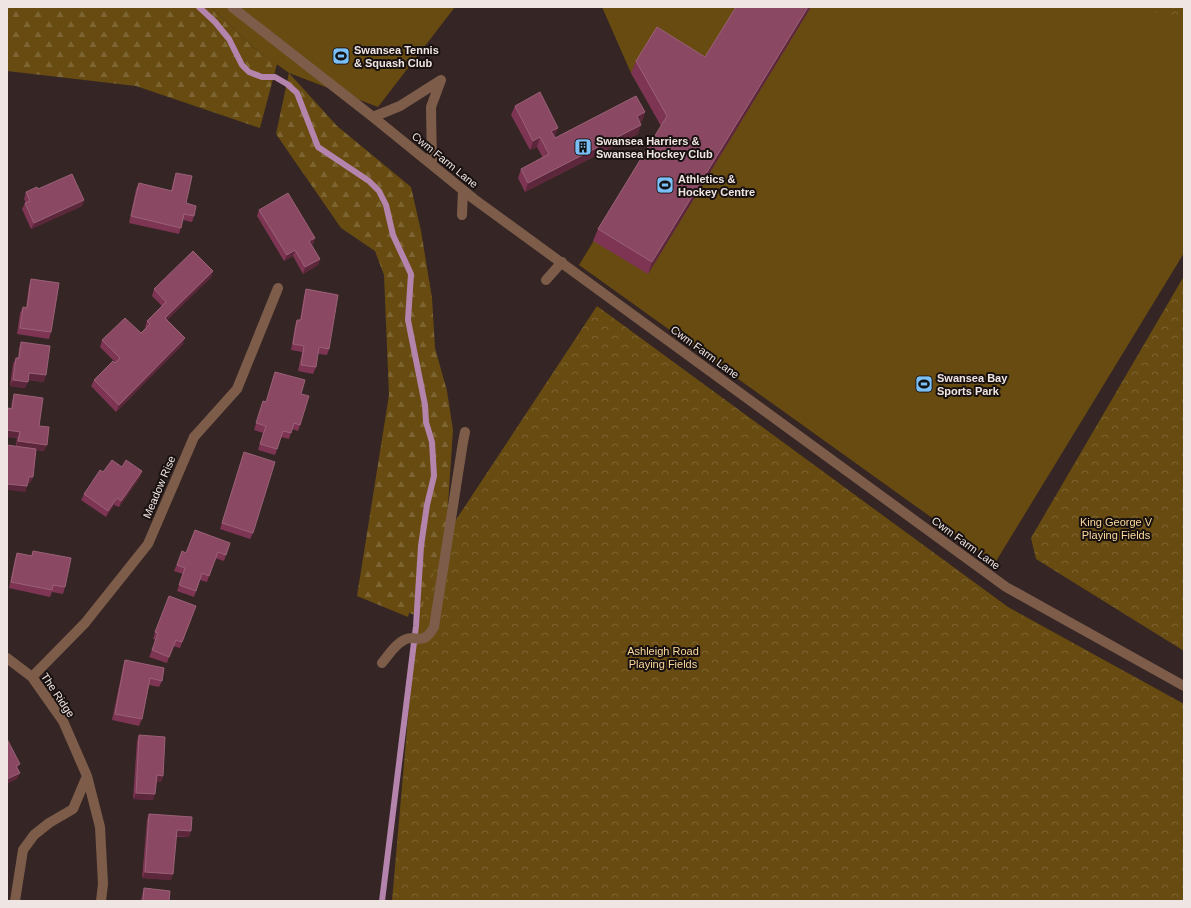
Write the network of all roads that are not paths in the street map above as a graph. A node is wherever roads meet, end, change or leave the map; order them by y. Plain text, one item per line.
1 (232, 7) edge
2 (373, 117) junction
3 (432, 165) junction
4 (463, 190) junction
5 (462, 215) dead end
6 (562, 262) junction
7 (546, 280) dead end
8 (278, 288) dead end
9 (465, 432) dead end
10 (7, 658) edge
11 (382, 663) dead end
12 (32, 677) junction
13 (1184, 686) edge
14 (87, 776) junction
15 (15, 901) edge
16 (101, 901) edge

1 - 2 street, Cwm Farm Lane
2 - 3 street, Cwm Farm Lane
2 - 3 street
3 - 4 street, Cwm Farm Lane
4 - 5 street
4 - 6 street, Cwm Farm Lane
6 - 7 street
6 - 13 street, Cwm Farm Lane
8 - 12 street, Meadow Rise
9 - 11 street
10 - 12 street, The Ridge
12 - 14 street, The Ridge
14 - 15 street
14 - 16 street, The Ridge

